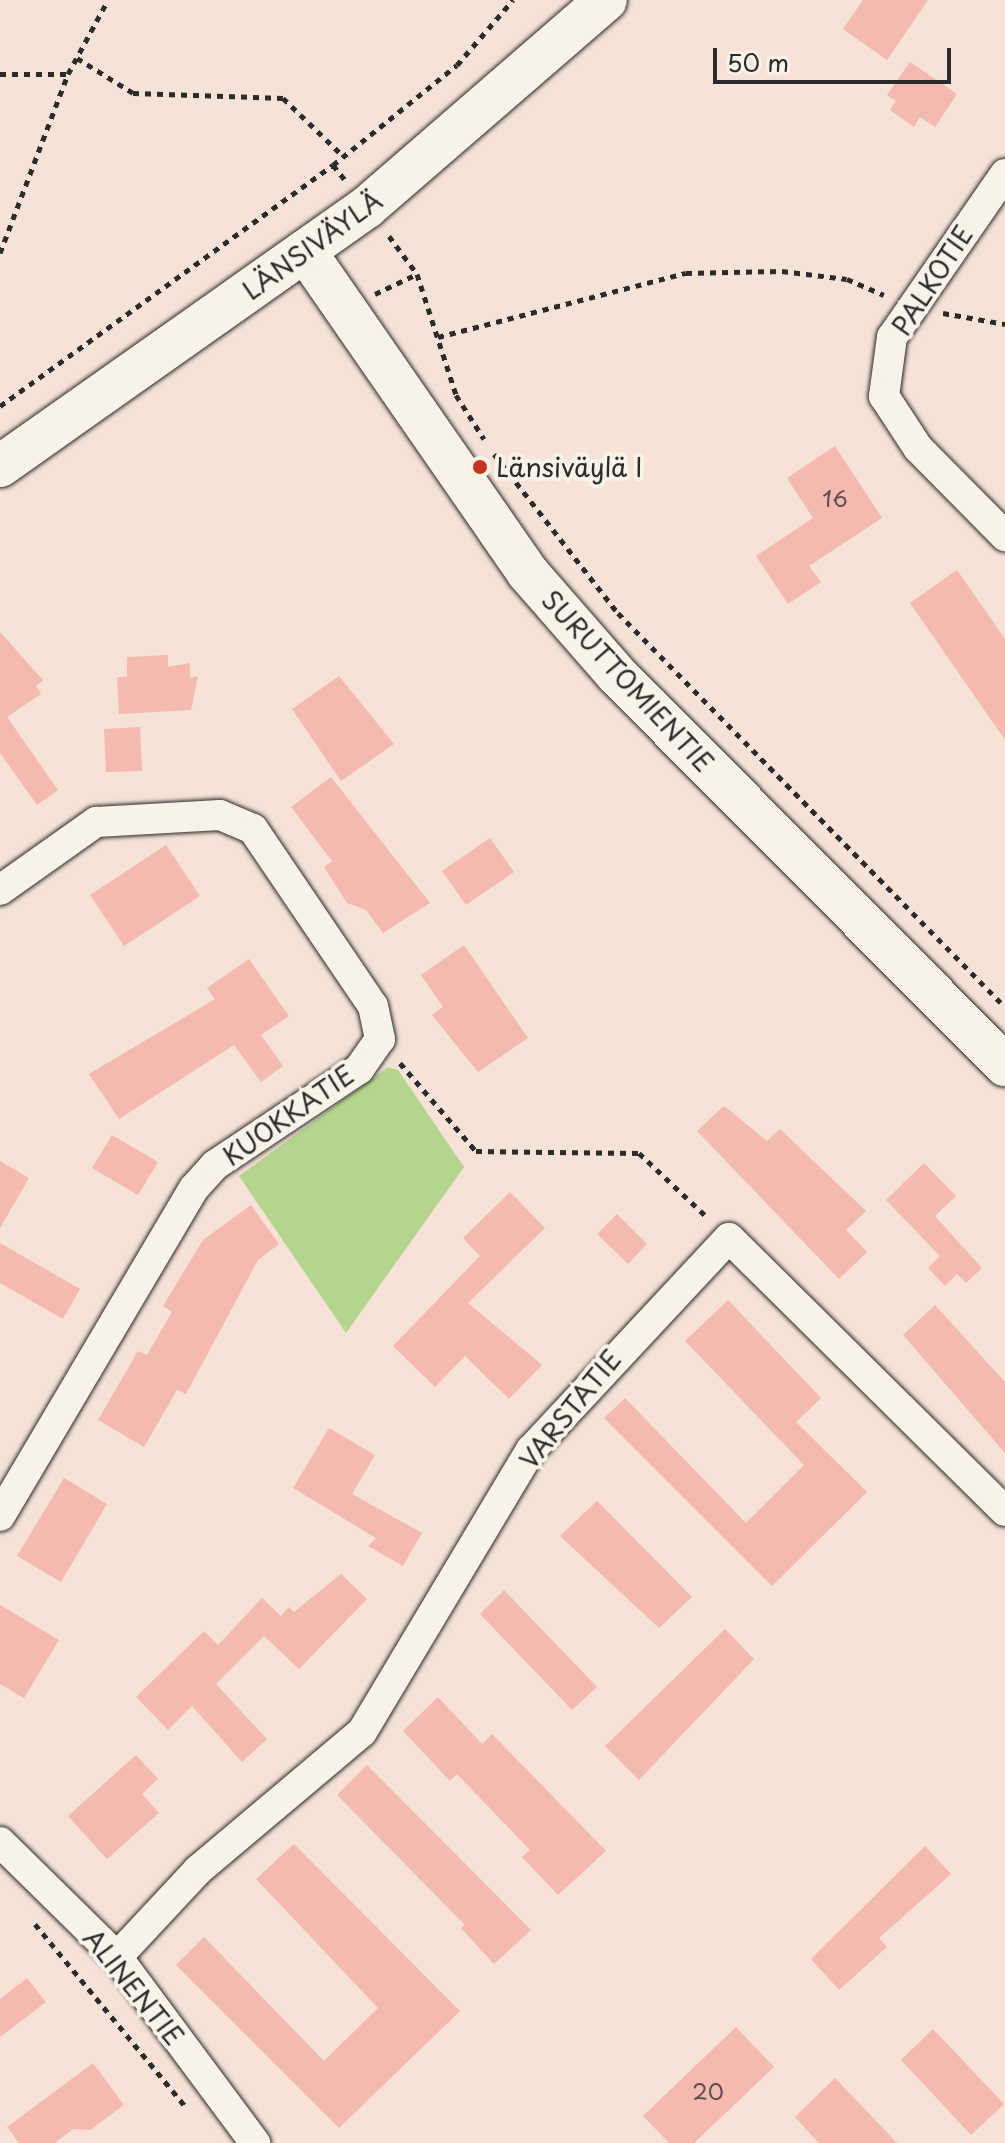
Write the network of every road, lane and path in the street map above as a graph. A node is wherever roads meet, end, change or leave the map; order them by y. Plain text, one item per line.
1 (108, 0) edge
2 (513, 0) edge
3 (606, 0) edge
4 (77, 58) junction
5 (0, 74) edge
6 (68, 74) junction
7 (343, 156) junction
8 (333, 165) dead end
9 (1005, 174) edge
10 (305, 251) junction
11 (0, 253) edge
12 (910, 307) junction
13 (1005, 324) edge
14 (438, 337) dead end
15 (0, 466) edge
16 (1005, 536) edge
17 (0, 890) edge
18 (380, 1039) junction
19 (1005, 1065) edge
20 (729, 1238) junction
21 (1005, 1511) edge
22 (0, 1516) edge
23 (0, 1842) edge
24 (32, 1920) dead end
25 (117, 1957) junction
26 (196, 2120) dead end
27 (255, 2143) edge

1 - 4 path
2 - 7 path
3 - 10 street, LÄNSIVÄYLÄ
4 - 6 path
4 - 7 path
5 - 6 path
6 - 11 path
7 - 8 path
9 - 12 street, PALKOTIE
10 - 15 street, LÄNSIVÄYLÄ
10 - 19 street, SURUTTOMIENTIE
12 - 13 path
12 - 14 path
12 - 16 street, PALKOTIE
17 - 18 street
18 - 20 path
18 - 22 street, KUOKKATIE
20 - 21 street
20 - 25 street, VARSTATIE
23 - 25 street, ALINENTIE
24 - 26 path
25 - 27 street, ALINENTIE

